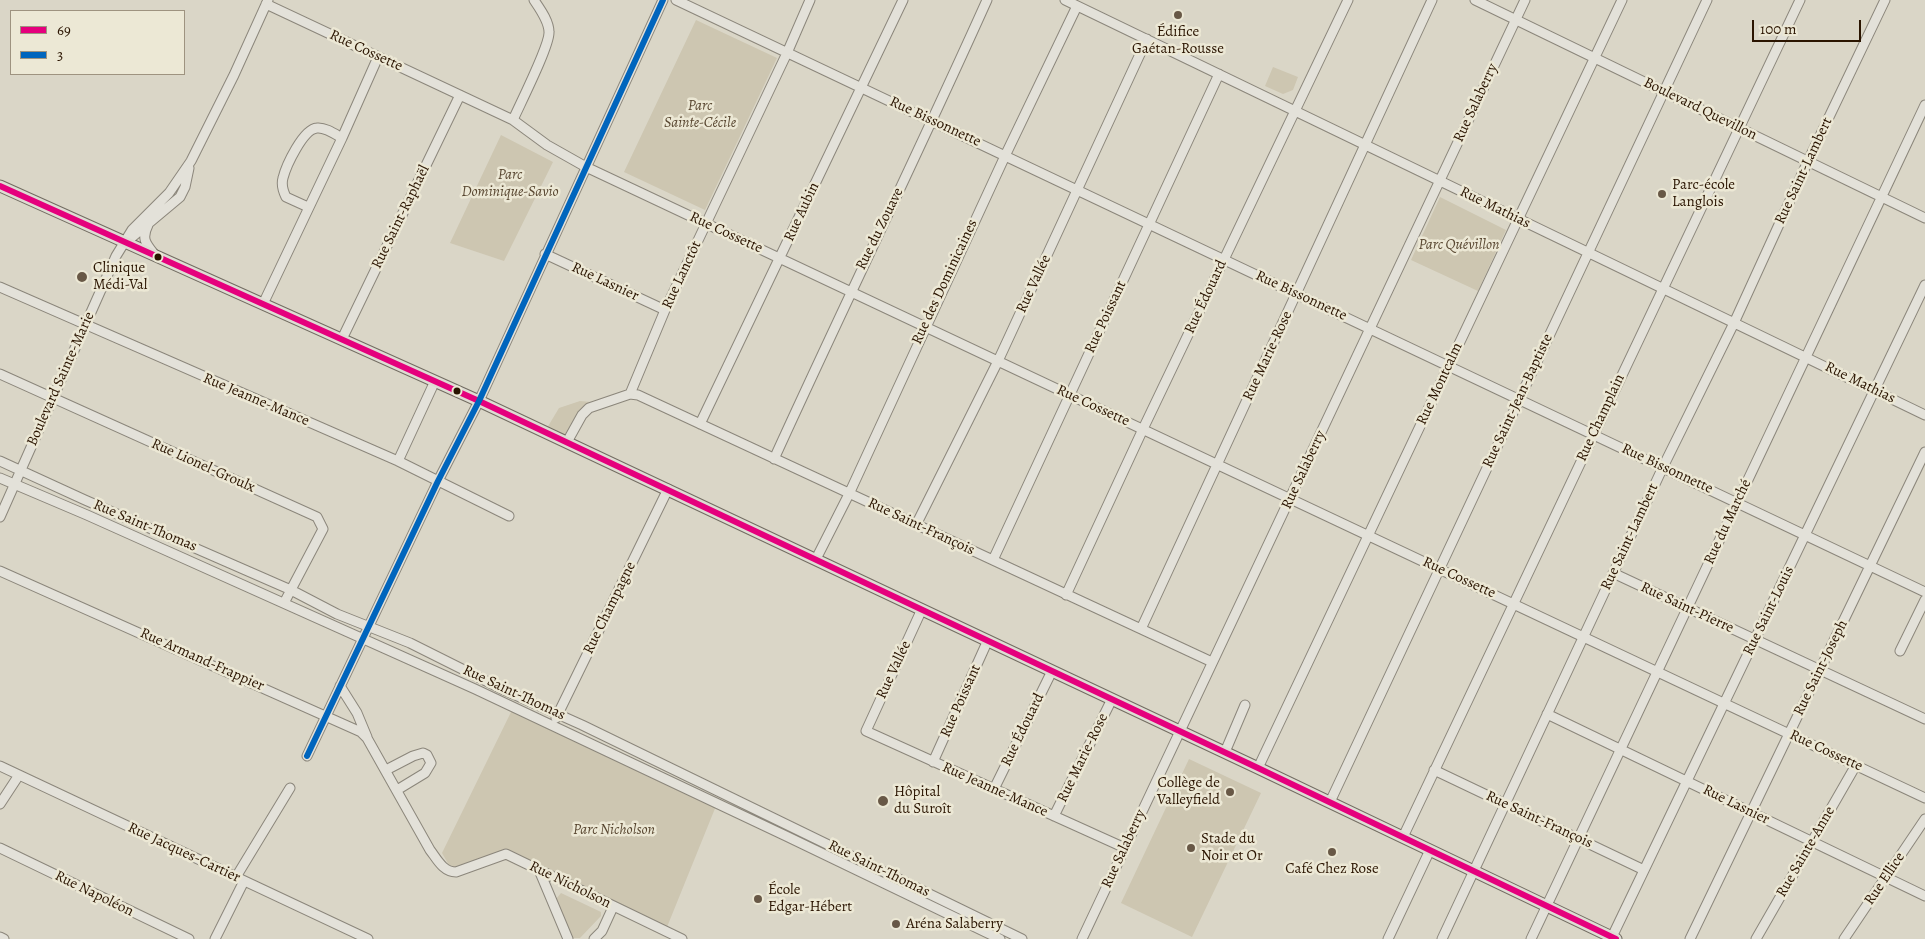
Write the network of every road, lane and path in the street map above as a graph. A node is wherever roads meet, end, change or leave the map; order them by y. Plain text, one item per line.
1 (534, 0) edge
2 (663, 0) edge
3 (676, 0) edge
4 (810, 0) edge
5 (903, 0) edge
6 (987, 0) edge
7 (1065, 0) edge
8 (1348, 0) edge
9 (1432, 0) edge
10 (1475, 0) edge
11 (1525, 0) edge
12 (1622, 0) edge
13 (1707, 0) edge
14 (1800, 0) edge
15 (1885, 0) edge
16 (267, 2) edge
17 (1077, 6) junction
18 (1516, 20) junction
19 (1147, 40) junction
20 (787, 53) junction
21 (378, 57) junction
22 (1595, 58) junction
23 (1219, 74) junction
24 (861, 88) junction
25 (1664, 91) junction
26 (460, 95) junction
27 (1925, 104) edge
28 (1295, 111) junction
29 (513, 120) junction
30 (932, 121) junction
31 (1739, 128) junction
32 (342, 138) junction
33 (1364, 145) junction
34 (1005, 156) junction
35 (191, 161) junction
36 (1808, 161) junction
37 (586, 167) junction
38 (1440, 181) junction
39 (0, 186) edge
40 (1078, 190) junction
41 (1882, 197) junction
42 (308, 207) junction
43 (1925, 218) edge
44 (1518, 219) junction
45 (149, 223) junction
46 (706, 224) junction
47 (1150, 224) junction
48 (125, 242) junction
49 (1588, 252) junction
50 (545, 254) junction
51 (155, 256) junction
52 (780, 258) junction
53 (1224, 259) junction
54 (1925, 285) edge
55 (0, 287) edge
56 (1663, 288) junction
57 (850, 292) junction
58 (1296, 294) junction
59 (263, 304) junction
60 (665, 310) junction
61 (1734, 323) junction
62 (85, 326) junction
63 (924, 326) junction
64 (1371, 329) junction
65 (342, 339) junction
66 (1806, 357) junction
67 (998, 361) junction
68 (1449, 366) junction
69 (0, 374) edge
70 (435, 381) junction
71 (1874, 391) junction
72 (630, 394) junction
73 (1069, 395) junction
74 (53, 398) junction
75 (1519, 399) junction
76 (479, 400) junction
77 (1925, 415) edge
78 (700, 424) junction
79 (1143, 429) junction
80 (1594, 434) junction
81 (567, 442) junction
82 (1925, 452) edge
83 (774, 459) junction
84 (0, 460) edge
85 (398, 461) junction
86 (1218, 464) junction
87 (1663, 467) junction
88 (21, 470) junction
89 (0, 478) edge
90 (438, 481) junction
91 (14, 484) junction
92 (668, 489) junction
93 (849, 494) junction
94 (1290, 499) junction
95 (1737, 502) junction
96 (509, 516) dead end
97 (0, 517) edge
98 (916, 525) junction
99 (1805, 535) junction
100 (1368, 536) junction
101 (816, 559) junction
102 (993, 560) junction
103 (1870, 565) junction
104 (1440, 569) junction
105 (0, 571) edge
106 (1613, 573) junction
107 (291, 590) junction
108 (1925, 592) edge
109 (1066, 595) junction
110 (1925, 600) edge
111 (284, 603) junction
112 (1513, 604) junction
113 (1687, 608) junction
114 (922, 609) junction
115 (368, 627) junction
116 (1141, 629) junction
117 (1583, 636) junction
118 (363, 639) junction
119 (988, 640) junction
120 (1755, 640) junction
121 (1900, 651) dead end
122 (1212, 662) junction
123 (1820, 670) junction
124 (1052, 671) junction
125 (1657, 671) junction
126 (340, 686) junction
127 (1112, 699) junction
128 (1724, 703) junction
129 (1246, 705) dead end
130 (1547, 714) junction
131 (558, 715) junction
132 (326, 716) junction
133 (1925, 719) edge
134 (552, 726) junction
135 (866, 731) joint
136 (1180, 731) junction
137 (1789, 734) junction
138 (368, 738) junction
139 (1620, 749) junction
140 (1225, 752) junction
141 (308, 756) dead end
142 (933, 762) junction
143 (1856, 765) junction
144 (0, 766) edge
145 (1258, 768) junction
146 (386, 770) junction
147 (1434, 770) junction
148 (20, 775) junction
149 (1687, 781) junction
150 (290, 788) dead end
151 (994, 789) junction
152 (397, 790) junction
153 (721, 793) junction
154 (1925, 798) edge
155 (1330, 802) junction
156 (716, 803) junction
157 (0, 804) edge
158 (1506, 804) junction
159 (1751, 812) junction
160 (1054, 816) junction
161 (1925, 819) edge
162 (1402, 837) junction
163 (1578, 838) junction
164 (1813, 842) junction
165 (0, 848) edge
166 (1125, 848) junction
167 (1430, 850) junction
168 (540, 870) junction
169 (1644, 870) junction
170 (1474, 871) junction
171 (1887, 878) junction
172 (240, 879) junction
173 (1925, 896) edge
174 (1546, 906) junction
175 (613, 907) junction
176 (0, 937) edge
177 (672, 937) edge
178 (988, 937) edge
179 (1614, 938) edge
180 (4, 939) edge
181 (189, 939) edge
182 (215, 939) edge
183 (368, 939) edge
184 (568, 939) edge
185 (594, 939) edge
186 (682, 939) edge
187 (1000, 939) edge
188 (1022, 939) edge
189 (1082, 939) edge
190 (1388, 939) edge
191 (1442, 939) edge
192 (1531, 939) edge
193 (1690, 939) edge
194 (1756, 939) edge
195 (1844, 939) edge

1 - 29 street
2 - 37 street
3 - 20 street, Rue Bissonnette
4 - 20 street, Rue Lanctôt
5 - 24 street, Rue Aubin
6 - 30 street, Rue du Zouave
7 - 17 street, Rue Mathias
8 - 28 street, Rue Édouard
9 - 33 street, Rue Marie-Rose
10 - 18 street, Boulevard Quevillon
11 - 18 street, Rue Salaberry
12 - 22 street, Rue Montcalm
13 - 25 street, Rue Saint-Jean-Baptiste
14 - 31 street, Rue Champlain
15 - 36 street, Rue Saint-Lambert
16 - 21 street, Rue Cossette
16 - 35 street, Boulevard Sainte-Marie
17 - 19 street, Rue Mathias
17 - 34 street, Rue des Dominicaines
18 - 22 street, Boulevard Quevillon
18 - 38 street, Rue Salaberry
19 - 23 street, Rue Mathias
19 - 40 street, Rue Vallée
20 - 24 street, Rue Bissonnette
20 - 46 street, Rue Lanctôt
21 - 26 street, Rue Cossette
21 - 32 street
22 - 25 street, Boulevard Quevillon
22 - 44 street, Rue Montcalm
23 - 28 street, Rue Mathias
23 - 47 street, Rue Poissant
24 - 30 street, Rue Bissonnette
24 - 52 street, Rue Aubin
25 - 31 street, Boulevard Quevillon
25 - 49 street, Rue Saint-Jean-Baptiste
26 - 29 street, Rue Cossette
26 - 65 street, Rue Saint-Raphaël
27 - 41 street, Rue du Marché
28 - 33 street, Rue Mathias
28 - 53 street, Rue Édouard
29 - 37 street, Rue Cossette
30 - 34 street, Rue Bissonnette
30 - 57 street, Rue du Zouave
31 - 36 street, Boulevard Quevillon
31 - 56 street, Rue Champlain
32 - 42 street
32 - 42 street
33 - 38 street, Rue Mathias
33 - 58 street, Rue Marie-Rose
34 - 40 street, Rue Bissonnette
34 - 63 street, Rue des Dominicaines
35 - 45 street, Boulevard Sainte-Marie
35 - 48 street, Boulevard Sainte-Marie
36 - 41 street, Boulevard Quevillon
36 - 61 street, Rue Saint-Lambert
37 - 46 street, Rue Cossette
37 - 50 street
38 - 44 street, Rue Mathias
38 - 64 street, Rue Salaberry
39 - 48 main road
40 - 47 street, Rue Bissonnette
40 - 67 street, Rue Vallée
41 - 43 street, Boulevard Quevillon
41 - 66 street, Rue du Marché
42 - 59 street
44 - 49 street, Rue Mathias
44 - 68 street, Rue Montcalm
45 - 48 street, Boulevard Sainte-Marie
45 - 51 street
46 - 52 street, Rue Cossette
46 - 60 street, Rue Lanctôt
47 - 53 street, Rue Bissonnette
47 - 73 street, Rue Poissant
48 - 51 main road
48 - 62 street, Boulevard Sainte-Marie
49 - 56 street, Rue Mathias
49 - 75 street, Rue Saint-Jean-Baptiste
50 - 60 street, Rue Lasnier
50 - 76 street
51 - 59 main road
52 - 57 street, Rue Cossette
52 - 78 street, Rue Aubin
53 - 58 street, Rue Bissonnette
53 - 79 street, Rue Édouard
54 - 71 street, Rue Saint-Louis
55 - 62 street, Rue Jeanne-Mance
56 - 61 street, Rue Mathias
56 - 80 street, Rue Champlain
57 - 63 street, Rue Cossette
57 - 83 street, Rue du Zouave
58 - 64 street, Rue Bissonnette
58 - 86 street, Rue Marie-Rose
59 - 65 main road
60 - 72 street, Rue Lanctôt
61 - 66 street, Rue Mathias
61 - 87 street, Rue Saint-Lambert
62 - 74 street, Boulevard Sainte-Marie
62 - 85 street, Rue Jeanne-Mance
63 - 67 street, Rue Cossette
63 - 93 street, Rue des Dominicaines
64 - 68 street, Rue Bissonnette
64 - 94 street, Rue Salaberry
65 - 70 main road
66 - 71 street, Rue Mathias
66 - 95 street, Rue du Marché
67 - 73 street, Rue Cossette
67 - 98 street, Rue Vallée
68 - 75 street, Rue Bissonnette
68 - 100 street, Rue Montcalm
69 - 74 street, Rue Lionel-Groulx
70 - 76 main road
70 - 85 street
71 - 77 street, Rue Mathias
71 - 99 street, Rue Saint-Louis
72 - 78 street, Rue Saint-François
72 - 81 street
73 - 79 street, Rue Cossette
73 - 102 street, Rue Poissant
74 - 88 street, Boulevard Sainte-Marie
74 - 107 street, Rue Lionel-Groulx
75 - 80 street, Rue Bissonnette
75 - 104 street, Rue Saint-Jean-Baptiste
76 - 81 main road
76 - 90 street
78 - 83 street, Rue Saint-François
79 - 86 street, Rue Cossette
79 - 109 street, Rue Édouard
80 - 87 street, Rue Bissonnette
80 - 112 street, Rue Champlain
81 - 92 main road
82 - 103 street, Rue Saint-Joseph
83 - 93 street, Rue Saint-François
84 - 88 street, Rue Saint-Thomas
85 - 90 street, Rue Jeanne-Mance
86 - 94 street, Rue Cossette
86 - 116 street, Rue Marie-Rose
87 - 95 street, Rue Bissonnette
87 - 106 street, Rue Saint-Lambert
88 - 91 street, Boulevard Sainte-Marie
88 - 107 street, Rue Saint-Thomas
89 - 91 street, Rue Saint-Thomas
90 - 96 street, Rue Jeanne-Mance
90 - 115 street
91 - 97 street, Boulevard Sainte-Marie
91 - 111 street, Rue Saint-Thomas
92 - 101 main road
92 - 131 street, Rue Champagne
93 - 98 street, Rue Saint-François
93 - 101 street, Rue des Dominicaines
94 - 100 street, Rue Cossette
94 - 122 street, Rue Salaberry
95 - 99 street, Rue Bissonnette
95 - 113 street, Rue du Marché
98 - 102 street, Rue Saint-François
99 - 103 street, Rue Bissonnette
99 - 120 street, Rue Saint-Louis
100 - 104 street, Rue Cossette
100 - 145 street, Rue Montcalm
101 - 114 main road
102 - 109 street, Rue Saint-François
103 - 108 street, Rue Bissonnette
103 - 123 street, Rue Saint-Joseph
104 - 112 street, Rue Cossette
104 - 155 street, Rue Saint-Jean-Baptiste
105 - 132 street, Rue Armand-Frappier
106 - 113 street, Rue Saint-Pierre
106 - 117 street, Rue Saint-Lambert
107 - 111 street, Rue Lionel-Groulx
107 - 115 street, Rue Saint-Thomas
109 - 116 street, Rue Saint-François
110 - 121 street
111 - 118 street, Rue Saint-Thomas
112 - 117 street, Rue Cossette
112 - 147 street, Rue Champlain
113 - 120 street, Rue Saint-Pierre
113 - 125 street, Rue du Marché
114 - 119 main road
114 - 135 street, Rue Vallée
115 - 118 street
115 - 131 street, Rue Saint-Thomas
116 - 122 street, Rue Saint-François
117 - 125 street, Rue Cossette
117 - 130 street, Rue Saint-Lambert
118 - 126 street
118 - 134 street, Rue Saint-Thomas
119 - 124 main road
119 - 142 street, Rue Poissant
120 - 123 street, Rue Saint-Pierre
120 - 128 street, Rue Saint-Louis
122 - 136 street, Rue Salaberry
123 - 133 street, Rue Saint-Pierre
123 - 137 street, Rue Saint-Joseph
124 - 127 main road
124 - 151 street, Rue Édouard
125 - 128 street, Rue Cossette
125 - 139 street, Rue du Marché
126 - 132 street
126 - 138 street
127 - 136 main road
127 - 160 street, Rue Marie-Rose
128 - 137 street, Rue Cossette
128 - 149 street, Rue Saint-Louis
129 - 140 street
130 - 139 street, Rue Lasnier
130 - 158 street, Rue Saint-Lambert
131 - 134 street, Rue Champagne
131 - 153 street, Rue Saint-Thomas
132 - 138 street, Rue Armand-Frappier
132 - 141 street
134 - 156 street, Rue Saint-Thomas
135 - 142 street, Rue Jeanne-Mance
136 - 140 main road
136 - 166 street, Rue Salaberry
137 - 143 street, Rue Cossette
137 - 159 street, Rue Saint-Joseph
138 - 146 street
139 - 149 street, Rue Lasnier
139 - 163 street, Rue du Marché
140 - 145 main road
142 - 151 street, Rue Jeanne-Mance
143 - 154 street, Rue Cossette
143 - 164 street, Rue Sainte-Anne
144 - 148 street, Rue Jacques-Cartier
145 - 155 main road
146 - 152 street
146 - 152 street
147 - 158 street, Rue Saint-François
147 - 162 street, Rue Champlain
148 - 157 street
148 - 172 street, Rue Jacques-Cartier
149 - 159 street, Rue Lasnier
149 - 169 street, Rue Saint-Louis
150 - 172 street
151 - 160 street, Rue Jeanne-Mance
152 - 168 street, Rue Nicholson
153 - 156 street
153 - 188 street, Rue Saint-Thomas
155 - 162 main road
156 - 178 street, Rue Saint-Thomas
158 - 163 street, Rue Saint-François
158 - 170 street, Rue Saint-Lambert
159 - 164 street, Rue Lasnier
159 - 193 street, Rue Saint-Joseph
160 - 166 street, Rue Jeanne-Mance
161 - 171 street, Rue Ellice
162 - 167 main road
163 - 169 street, Rue Saint-François
163 - 174 street, Rue du Marché
164 - 171 street, Rue Lasnier
164 - 194 street, Rue Sainte-Anne
165 - 181 street, Rue Napoléon
166 - 189 street, Rue Salaberry
167 - 170 main road
167 - 190 street
168 - 175 street, Rue Nicholson
168 - 184 street
169 - 179 street, Rue Saint-Louis
170 - 174 main road
170 - 191 street, Rue Saint-Lambert
171 - 173 street, Rue Lasnier
171 - 195 street, Rue Ellice
172 - 182 street
172 - 183 street, Rue Jacques-Cartier
174 - 179 main road
174 - 192 street, Rue du Marché
175 - 177 street, Rue Nicholson
175 - 185 street
176 - 180 street
177 - 186 street, Rue Nicholson
178 - 187 street, Rue Saint-Thomas

